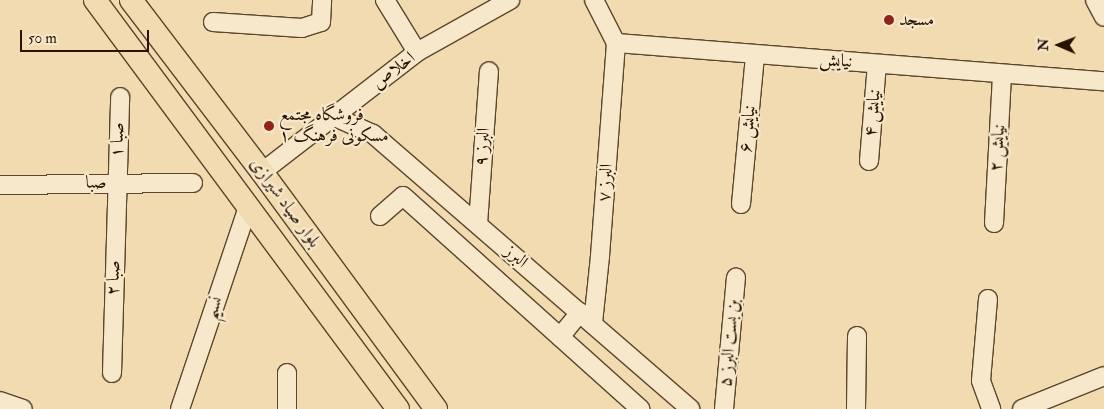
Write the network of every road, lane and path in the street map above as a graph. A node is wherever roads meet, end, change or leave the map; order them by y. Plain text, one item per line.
1 (131, 0) edge
2 (322, 0) edge
3 (385, 0) edge
4 (510, 0) edge
5 (594, 0) edge
6 (1095, 0) edge
7 (96, 4) edge
8 (1104, 17) edge
9 (213, 22) dead end
10 (616, 44) junction
11 (417, 52) junction
12 (754, 55) junction
13 (877, 64) junction
14 (489, 71) dead end
15 (1002, 74) junction
16 (1104, 81) edge
17 (120, 97) dead end
18 (336, 117) junction
19 (869, 161) dead end
20 (262, 172) junction
21 (117, 183) junction
22 (193, 183) dead end
23 (0, 185) edge
24 (741, 204) dead end
25 (248, 207) junction
26 (380, 216) dead end
27 (994, 223) dead end
28 (478, 224) junction
29 (736, 278) dead end
30 (988, 298) dead end
31 (586, 318) junction
32 (857, 336) dead end
33 (560, 337) junction
34 (112, 373) dead end
35 (288, 373) dead end
36 (1104, 376) edge
37 (0, 401) edge
38 (1029, 408) edge
39 (23, 409) edge
40 (180, 409) edge
41 (287, 409) edge
42 (398, 409) edge
43 (436, 409) edge
44 (640, 409) edge
45 (690, 409) edge
46 (724, 409) edge
47 (856, 409) edge
48 (991, 409) edge

1 - 20 main road, بلوار صیاد شیرازی
2 - 9 street
3 - 11 street
4 - 11 street, اخلاص
5 - 10 street
6 - 8 street
7 - 25 main road, بلوار صیاد شیرازی
10 - 12 street, نیایش
10 - 31 street, البرز ۷
11 - 18 street, اخلاص
12 - 13 street, نیایش
12 - 24 street, نیایش ۶
13 - 15 street, نیایش
13 - 19 street, نیایش ۴
14 - 28 street, البرز ۹
15 - 16 street, نیایش
15 - 27 street, نیایش ۲
17 - 21 street, صبا ۱
18 - 20 street, اخلاص
18 - 28 street, البرز
20 - 43 main road, بلوار صیاد شیرازی
21 - 22 street, صبا
21 - 23 street, صبا
21 - 34 street, صبا ۲
25 - 40 street, نسیم
25 - 42 main road, بلوار صیاد شیرازی
26 - 33 street
28 - 31 street, البرز
29 - 46 street, بن بست البرز ۵
30 - 48 street
31 - 33 street
31 - 45 street, البرز
32 - 47 street
33 - 44 street
35 - 41 street
36 - 38 street
37 - 39 street

